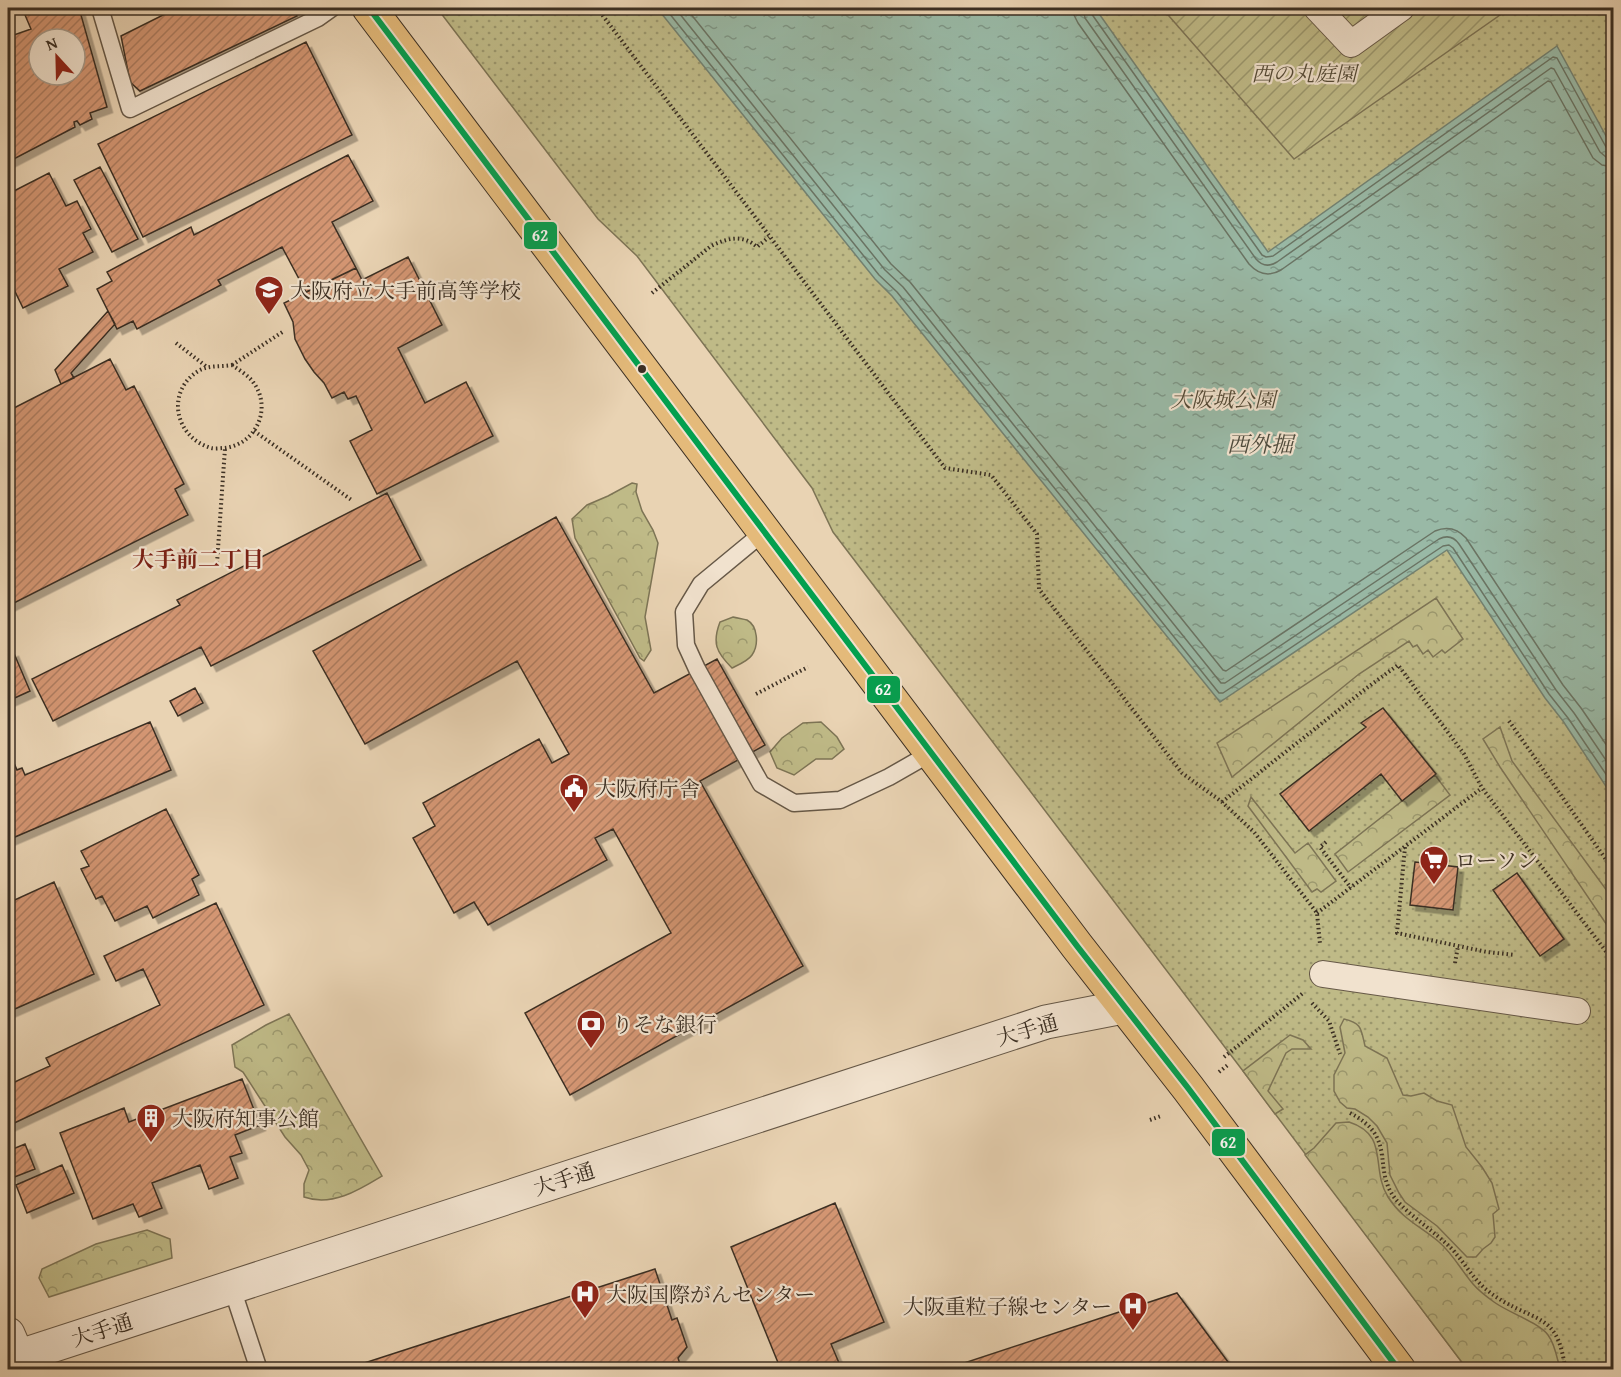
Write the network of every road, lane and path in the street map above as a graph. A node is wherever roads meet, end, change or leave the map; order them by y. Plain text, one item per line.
1 (100, 8) edge
2 (333, 8) edge
3 (369, 8) edge
4 (597, 8) edge
5 (1317, 8) edge
6 (1401, 8) edge
7 (769, 237) junction
8 (652, 293) dead end
9 (284, 331) dead end
10 (176, 343) dead end
11 (232, 365) junction
12 (207, 367) junction
13 (254, 431) junction
14 (225, 448) junction
15 (353, 501) dead end
16 (764, 532) junction
17 (217, 563) dead end
18 (808, 668) dead end
19 (756, 694) dead end
20 (1509, 721) dead end
21 (931, 753) junction
22 (1482, 788) junction
23 (1222, 802) junction
24 (1326, 842) dead end
25 (1405, 847) junction
26 (1614, 871) edge
27 (1351, 888) junction
28 (1317, 913) junction
29 (1515, 955) dead end
30 (1614, 962) edge
31 (1323, 974) junction
32 (1303, 993) junction
33 (1124, 1007) junction
34 (1577, 1011) dead end
35 (1340, 1054) dead end
36 (1224, 1058) dead end
37 (1229, 1064) dead end
38 (1219, 1072) dead end
39 (1350, 1113) dead end
40 (1161, 1116) dead end
41 (1150, 1120) dead end
42 (232, 1288) junction
43 (11, 1351) edge
44 (259, 1370) edge
45 (1399, 1370) edge
46 (1566, 1370) edge

1 - 2 lane
3 - 16 main road
4 - 7 path
5 - 6 street
7 - 8 path
7 - 23 path
9 - 11 path
10 - 12 path
11 - 12 path
11 - 13 path
12 - 14 path
13 - 14 path
13 - 15 path
14 - 17 path
16 - 21 main road
16 - 21 lane
18 - 19 path
20 - 26 path
21 - 33 main road
22 - 23 path
22 - 25 path
22 - 30 path
23 - 28 path
24 - 27 path
25 - 27 path
25 - 29 path
27 - 28 path
28 - 31 path
31 - 32 path
31 - 34 street
32 - 35 path
32 - 36 path
33 - 42 street, 大手通
33 - 45 main road
37 - 38 path
39 - 46 path
40 - 41 path
42 - 43 street, 大手通
42 - 44 lane

